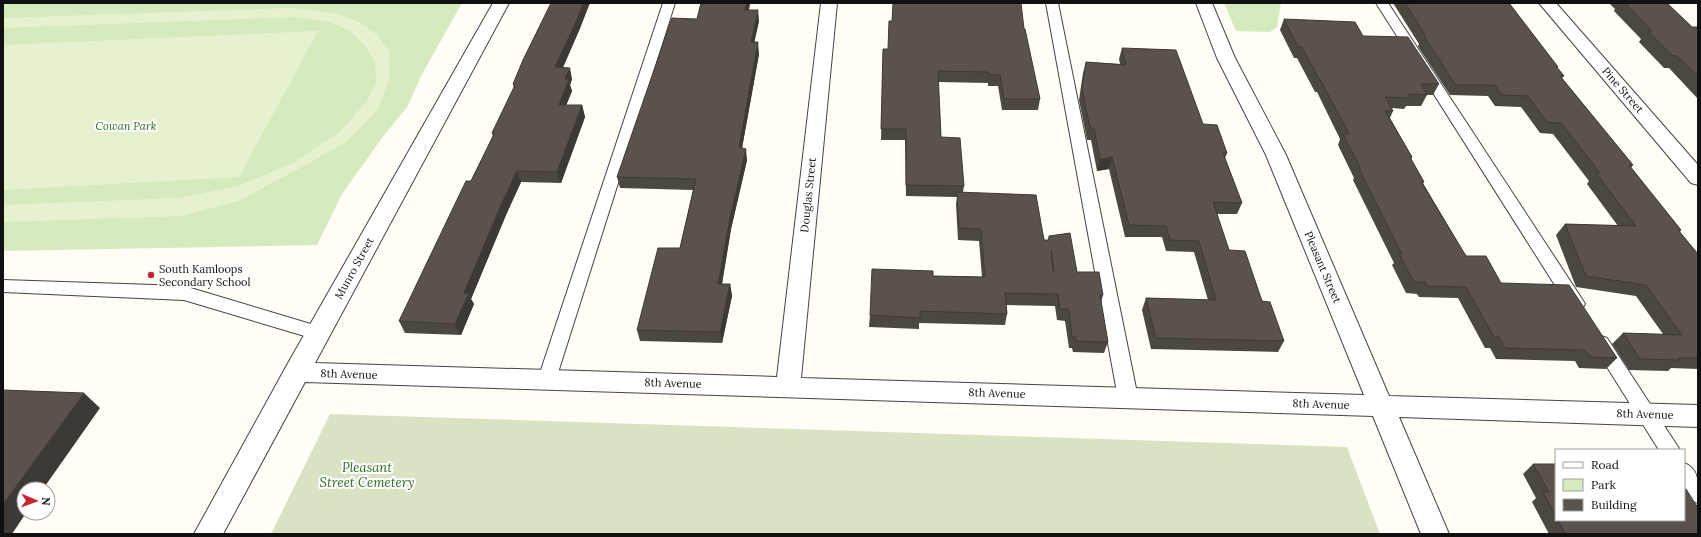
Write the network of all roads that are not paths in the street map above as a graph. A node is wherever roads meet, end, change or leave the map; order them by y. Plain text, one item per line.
1 (501, 3) edge
2 (669, 3) edge
3 (828, 3) edge
4 (1052, 3) edge
5 (1204, 3) edge
6 (1382, 3) edge
7 (1547, 3) edge
8 (1698, 178) edge
9 (3, 286) edge
10 (318, 333) junction
11 (296, 372) junction
12 (547, 379) junction
13 (788, 387) junction
14 (1128, 398) junction
15 (1381, 406) junction
16 (1647, 414) junction
17 (1698, 416) edge
18 (1669, 449) edge
19 (1685, 474) edge
20 (1698, 494) edge
21 (208, 534) edge
22 (1435, 534) edge

1 - 10 street, Munro Street
2 - 12 lane
3 - 13 street, Douglas Street
4 - 14 lane
5 - 15 street, Pleasant Street
6 - 16 lane
7 - 8 street, Pine Street
9 - 10 lane
10 - 11 street, Munro Street
11 - 12 street, 8th Avenue
11 - 21 street, Munro Street
12 - 13 street, 8th Avenue
13 - 14 street, 8th Avenue
14 - 15 street, 8th Avenue
15 - 16 street, 8th Avenue
15 - 22 street, Pleasant Street
16 - 17 street, 8th Avenue
16 - 18 lane
19 - 20 lane

